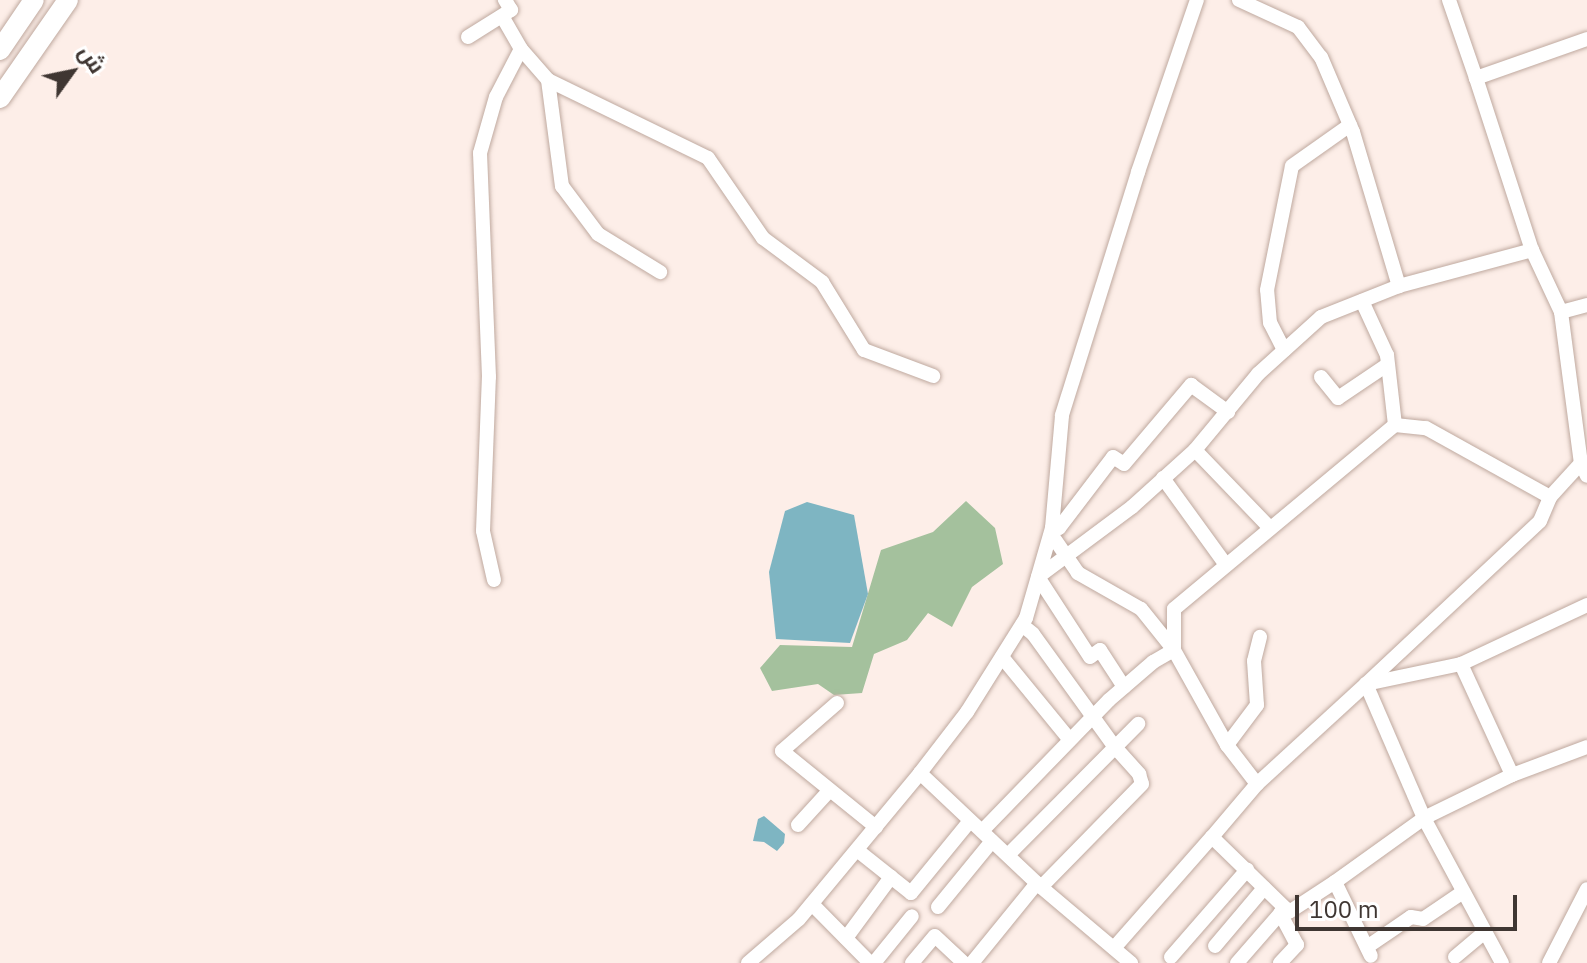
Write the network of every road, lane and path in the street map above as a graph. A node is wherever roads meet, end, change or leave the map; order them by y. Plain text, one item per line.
1 (34, 0) edge
2 (68, 0) edge
3 (505, 0) edge
4 (1197, 0) edge
5 (1239, 0) edge
6 (1449, 0) edge
7 (503, 18) junction
8 (468, 37) dead end
9 (1587, 39) edge
10 (521, 49) junction
11 (0, 50) edge
12 (1476, 78) junction
13 (548, 80) junction
14 (0, 98) edge
15 (1350, 125) junction
16 (1532, 250) junction
17 (660, 272) dead end
18 (1399, 286) junction
19 (1362, 301) junction
20 (1587, 305) edge
21 (1561, 312) junction
22 (1284, 350) junction
23 (1387, 365) junction
24 (933, 376) dead end
25 (1321, 377) dead end
26 (1228, 412) junction
27 (1395, 425) junction
28 (1195, 450) junction
29 (1584, 469) edge
30 (1163, 478) junction
31 (1550, 497) junction
32 (1270, 528) junction
33 (1052, 531) junction
34 (1067, 555) junction
35 (1226, 565) junction
36 (1038, 577) junction
37 (494, 580) dead end
38 (1587, 605) edge
39 (1022, 625) junction
40 (1260, 637) dead end
41 (1174, 650) junction
42 (1002, 657) junction
43 (1461, 664) junction
44 (1366, 684) junction
45 (1124, 687) junction
46 (837, 703) dead end
47 (1094, 715) junction
48 (1138, 724) dead end
49 (1070, 740) junction
50 (1227, 745) junction
51 (1114, 746) junction
52 (1587, 747) edge
53 (920, 773) junction
54 (1512, 775) junction
55 (1257, 784) junction
56 (830, 790) junction
57 (1424, 818) junction
58 (970, 821) junction
59 (798, 825) dead end
60 (876, 827) junction
61 (987, 836) junction
62 (1212, 837) junction
63 (857, 850) junction
64 (1008, 855) junction
65 (1247, 870) junction
66 (891, 877) junction
67 (1335, 882) junction
68 (1039, 885) junction
69 (1264, 888) junction
70 (1587, 890) edge
71 (1463, 892) junction
72 (812, 904) junction
73 (938, 907) dead end
74 (1283, 911) junction
75 (912, 916) dead end
76 (1485, 932) junction
77 (846, 938) junction
78 (1215, 946) dead end
79 (1114, 948) junction
80 (1171, 957) dead end
81 (1369, 957) edge
82 (1455, 957) dead end
83 (963, 962) edge
84 (748, 963) edge
85 (872, 963) edge
86 (912, 963) edge
87 (1131, 963) edge
88 (1237, 963) edge
89 (1280, 963) edge
90 (1502, 963) edge
91 (1549, 963) edge

1 - 11 highway
2 - 14 highway
3 - 7 street
4 - 33 street
5 - 15 street
6 - 12 street
7 - 8 street
7 - 10 street
9 - 12 street
10 - 13 street
10 - 37 street
12 - 16 street
13 - 17 street
13 - 24 street
15 - 18 street
15 - 22 street
16 - 18 street
16 - 21 street
18 - 19 street
19 - 22 street
19 - 23 street
20 - 21 street
21 - 29 street
22 - 26 street
23 - 25 street
23 - 27 street
26 - 28 street
26 - 33 street
27 - 31 street
27 - 32 street
28 - 30 street
28 - 32 street
29 - 31 street
30 - 34 street
30 - 35 street
31 - 44 street
32 - 35 street
33 - 34 street
33 - 36 street
34 - 36 street
34 - 41 street
35 - 41 street
36 - 39 street
36 - 45 street
38 - 43 street
39 - 42 street
39 - 47 street
40 - 50 street
41 - 45 street
41 - 50 street
42 - 49 street
42 - 53 street
43 - 44 street
43 - 54 street
44 - 55 street
44 - 57 street
45 - 47 street
46 - 56 street
47 - 49 street
47 - 51 street
48 - 51 street
49 - 61 street
50 - 55 street
51 - 64 street
51 - 68 street
52 - 54 street
53 - 58 street
53 - 60 street
54 - 57 street
55 - 62 street
56 - 59 street
56 - 60 street
57 - 67 street
57 - 71 street
58 - 61 street
58 - 66 street
60 - 63 street
61 - 64 street
61 - 73 street
62 - 65 street
62 - 79 street
63 - 66 street
63 - 72 street
64 - 68 street
65 - 69 street
65 - 80 street
66 - 77 street
67 - 74 street
67 - 81 street
68 - 79 street
68 - 83 street
69 - 74 street
69 - 78 street
70 - 91 street
71 - 76 street
71 - 81 street
72 - 77 street
72 - 84 street
74 - 88 street
74 - 89 street
75 - 85 street
76 - 82 street
76 - 90 street
77 - 85 street
79 - 87 street
83 - 86 street

